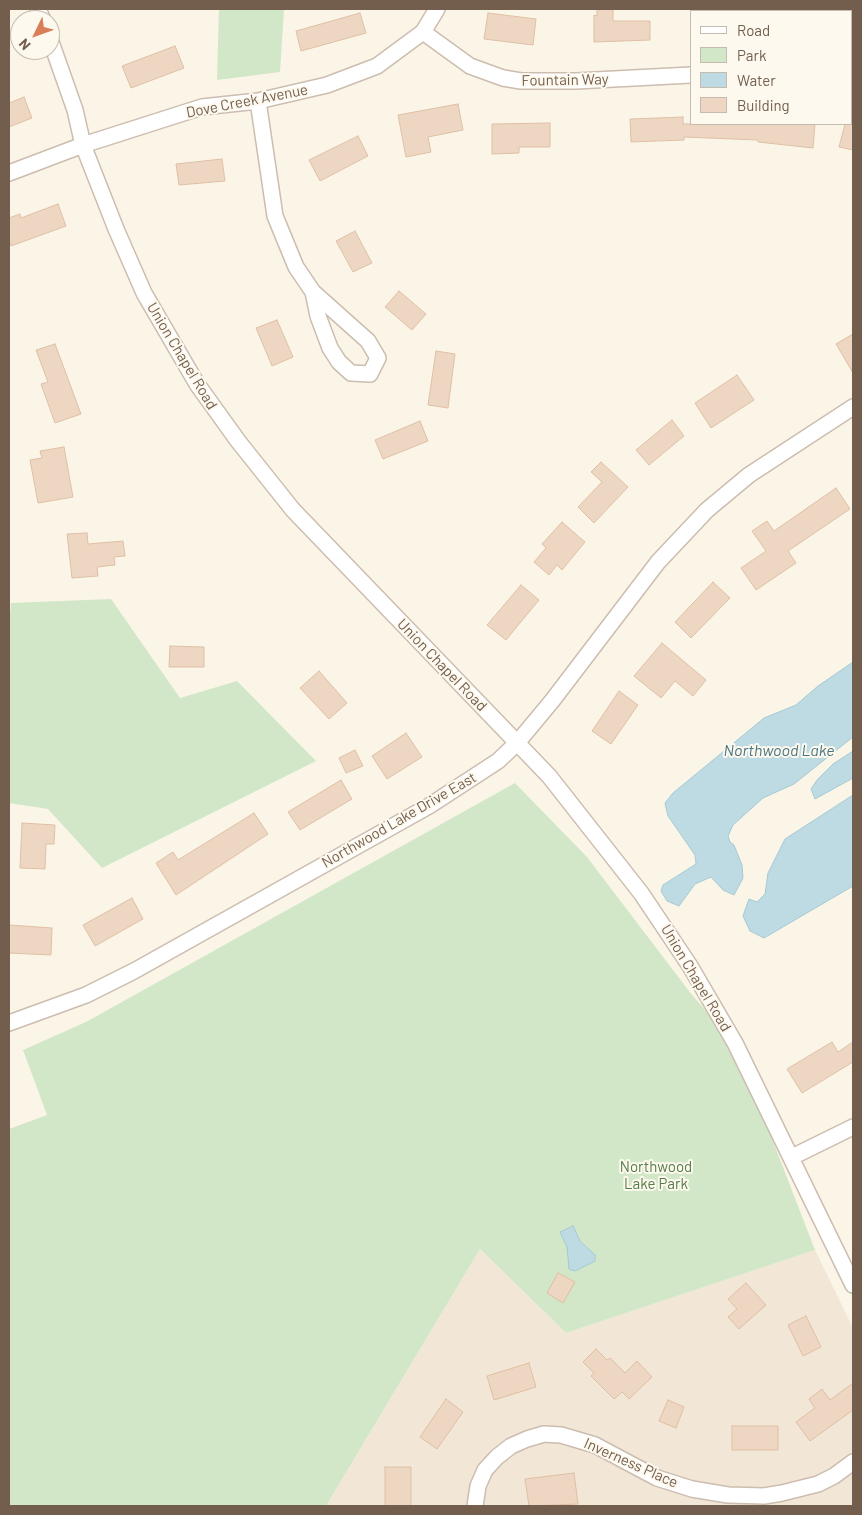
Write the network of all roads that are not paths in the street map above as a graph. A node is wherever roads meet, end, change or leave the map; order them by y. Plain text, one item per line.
1 (437, 9) edge
2 (422, 32) junction
3 (57, 60) edge
4 (690, 75) edge
5 (258, 101) junction
6 (83, 145) junction
7 (9, 173) edge
8 (313, 292) junction
9 (853, 407) edge
10 (516, 743) junction
11 (9, 1023) edge
12 (853, 1127) edge
13 (792, 1157) junction
14 (853, 1285) edge
15 (852, 1465) edge
16 (475, 1506) edge

1 - 2 street, Dove Creek Avenue
2 - 4 street, Fountain Way
2 - 5 street, Dove Creek Avenue
3 - 6 street, Union Chapel Road
5 - 6 street, Dove Creek Avenue
5 - 8 street
6 - 7 street, Dove Creek Avenue
6 - 10 street, Union Chapel Road
8 - 8 street
9 - 10 street, Northwood Lake Drive East
10 - 11 street, Northwood Lake Drive East
10 - 13 street, Union Chapel Road
12 - 13 street
13 - 14 street, Union Chapel Road
15 - 16 street, Inverness Place

